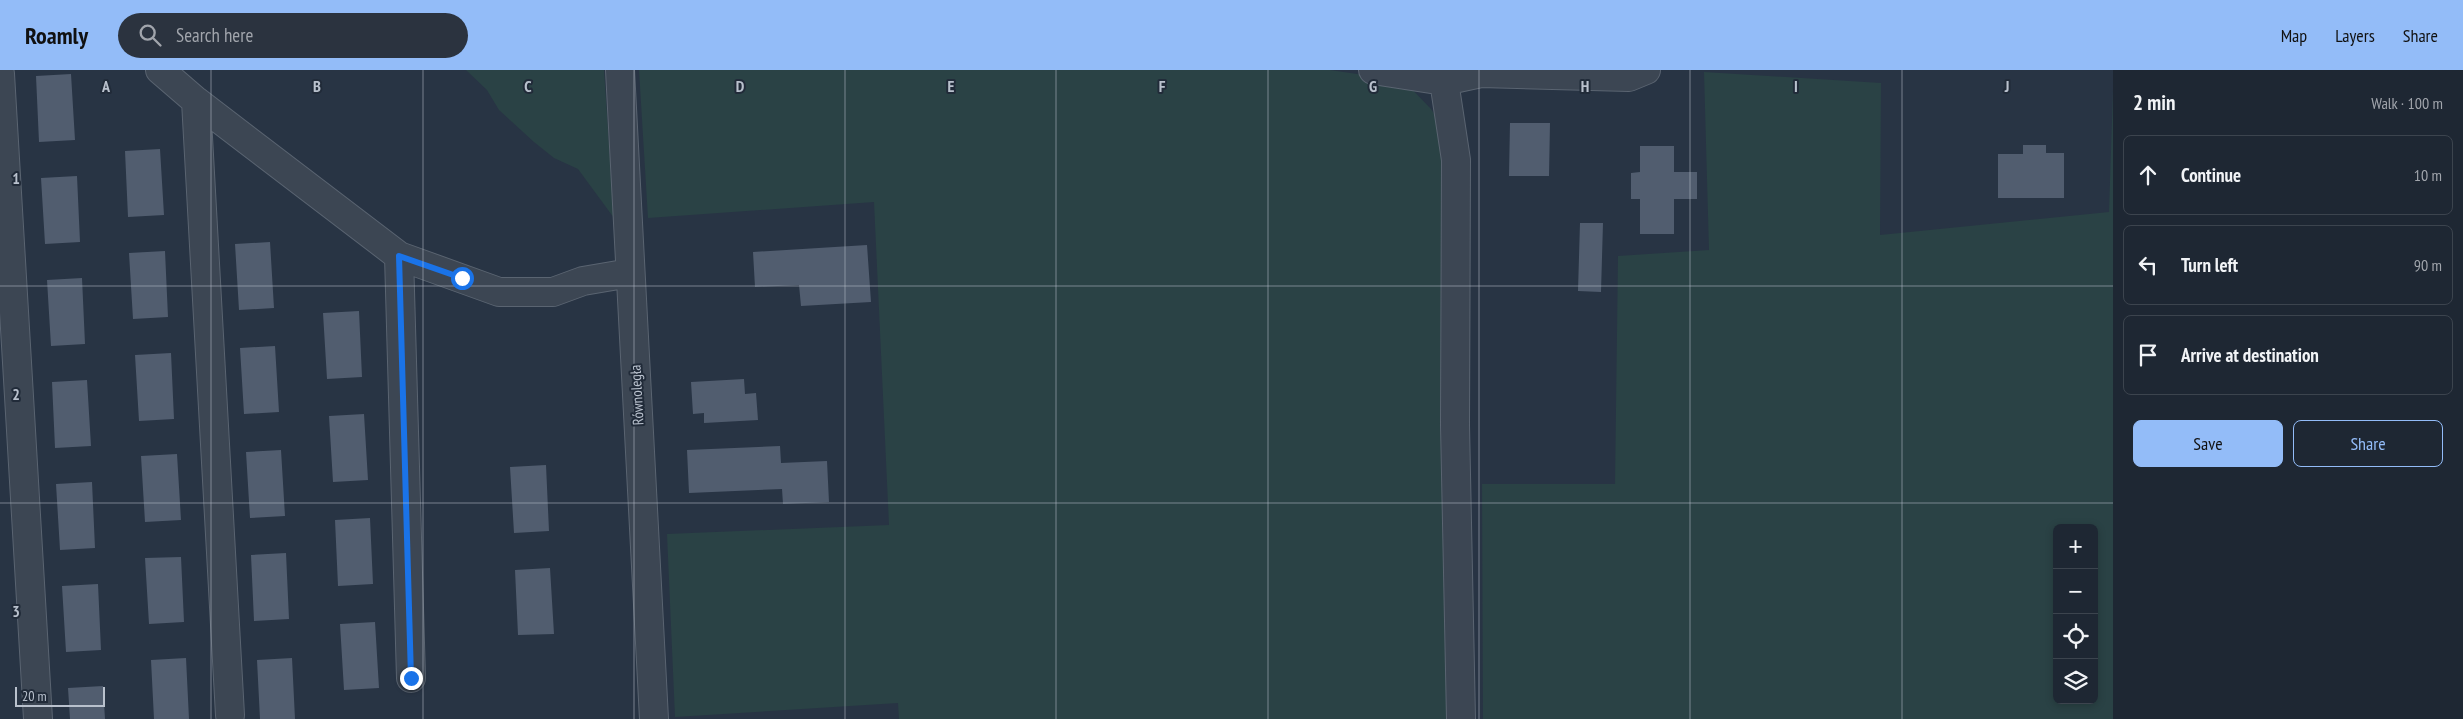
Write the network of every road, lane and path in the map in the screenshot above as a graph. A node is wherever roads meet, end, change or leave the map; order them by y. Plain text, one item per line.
1 (160, 70) edge
2 (620, 70) edge
3 (1373, 70) edge
4 (1646, 70) edge
5 (0, 74) edge
6 (1444, 81) junction
7 (196, 101) junction
8 (399, 256) junction
9 (630, 273) junction
10 (411, 678) dead end
11 (230, 715) dead end
12 (38, 719) edge
13 (654, 719) edge
14 (1461, 719) edge

1 - 7 street
2 - 9 street, Równoległa
3 - 6 street
4 - 6 street
5 - 12 street
6 - 14 street
7 - 8 street
7 - 11 street
8 - 9 street
8 - 10 street
9 - 13 street, Równoległa

